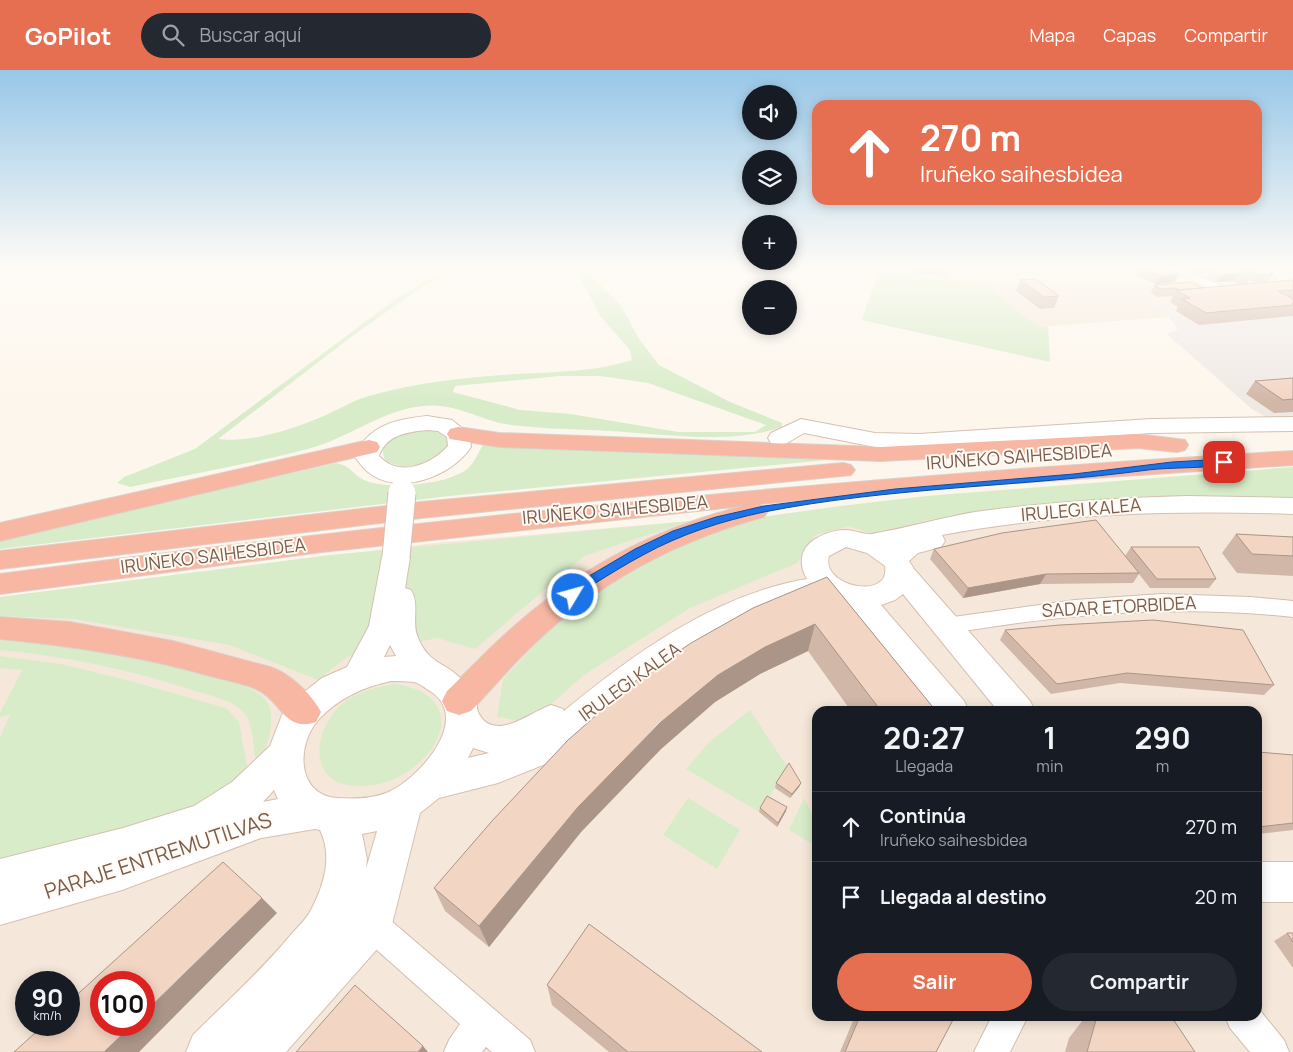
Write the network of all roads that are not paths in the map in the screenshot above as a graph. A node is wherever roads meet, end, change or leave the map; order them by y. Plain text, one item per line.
1 (1293, 424) edge
2 (458, 434) junction
3 (779, 438) junction
4 (1293, 440) edge
5 (369, 447) junction
6 (752, 450) junction
7 (810, 453) junction
8 (1174, 455) junction
9 (1293, 458) edge
10 (403, 486) junction
11 (1293, 506) edge
12 (1293, 516) edge
13 (0, 532) edge
14 (872, 543) junction
15 (400, 557) junction
16 (0, 560) edge
17 (896, 565) junction
18 (834, 583) junction
19 (0, 584) edge
20 (1293, 609) edge
21 (946, 626) junction
22 (0, 628) edge
23 (423, 671) junction
24 (360, 674) junction
25 (947, 706) edge
26 (1014, 706) edge
27 (304, 712) junction
28 (461, 712) junction
29 (284, 755) junction
30 (418, 793) junction
31 (324, 813) junction
32 (0, 879) edge
33 (1262, 882) edge
34 (1293, 882) edge
35 (0, 904) edge
36 (371, 924) junction
37 (483, 1021) junction
38 (1008, 1021) edge
39 (1246, 1021) edge
40 (210, 1052) edge
41 (254, 1052) edge
42 (461, 1052) edge
43 (518, 1052) edge
44 (991, 1052) edge
45 (1272, 1052) edge

1 - 3 street
2 - 5 street
2 - 6 highway
2 - 10 street
3 - 6 highway
3 - 7 highway
4 - 8 highway, IRUÑEKO SAIHESBIDEA
5 - 10 street
5 - 13 highway
6 - 7 highway
7 - 8 highway
8 - 9 highway, IRUÑEKO SAIHESBIDEA
8 - 16 highway, IRUÑEKO SAIHESBIDEA
8 - 19 highway, IRUÑEKO SAIHESBIDEA
8 - 28 highway
10 - 15 street, bridge
11 - 14 street, IRULEGI KALEA
12 - 17 street, IRULEGI KALEA
14 - 17 street
14 - 18 street
15 - 23 street
15 - 24 street
17 - 18 street
17 - 21 street
18 - 25 street
18 - 28 street, IRULEGI KALEA
18 - 30 street, IRULEGI KALEA
20 - 21 street, SADAR ETORBIDEA
21 - 26 street
22 - 27 highway
23 - 24 street
23 - 28 street
24 - 27 street
27 - 29 street
28 - 30 street
29 - 31 street
29 - 32 street, PARAJE ENTREMUTILVAS
30 - 31 street
30 - 36 street
31 - 35 street, PARAJE ENTREMUTILVAS
31 - 40 street
33 - 34 street
36 - 37 street
36 - 41 street
37 - 42 street
37 - 43 street
38 - 44 street
39 - 45 street

